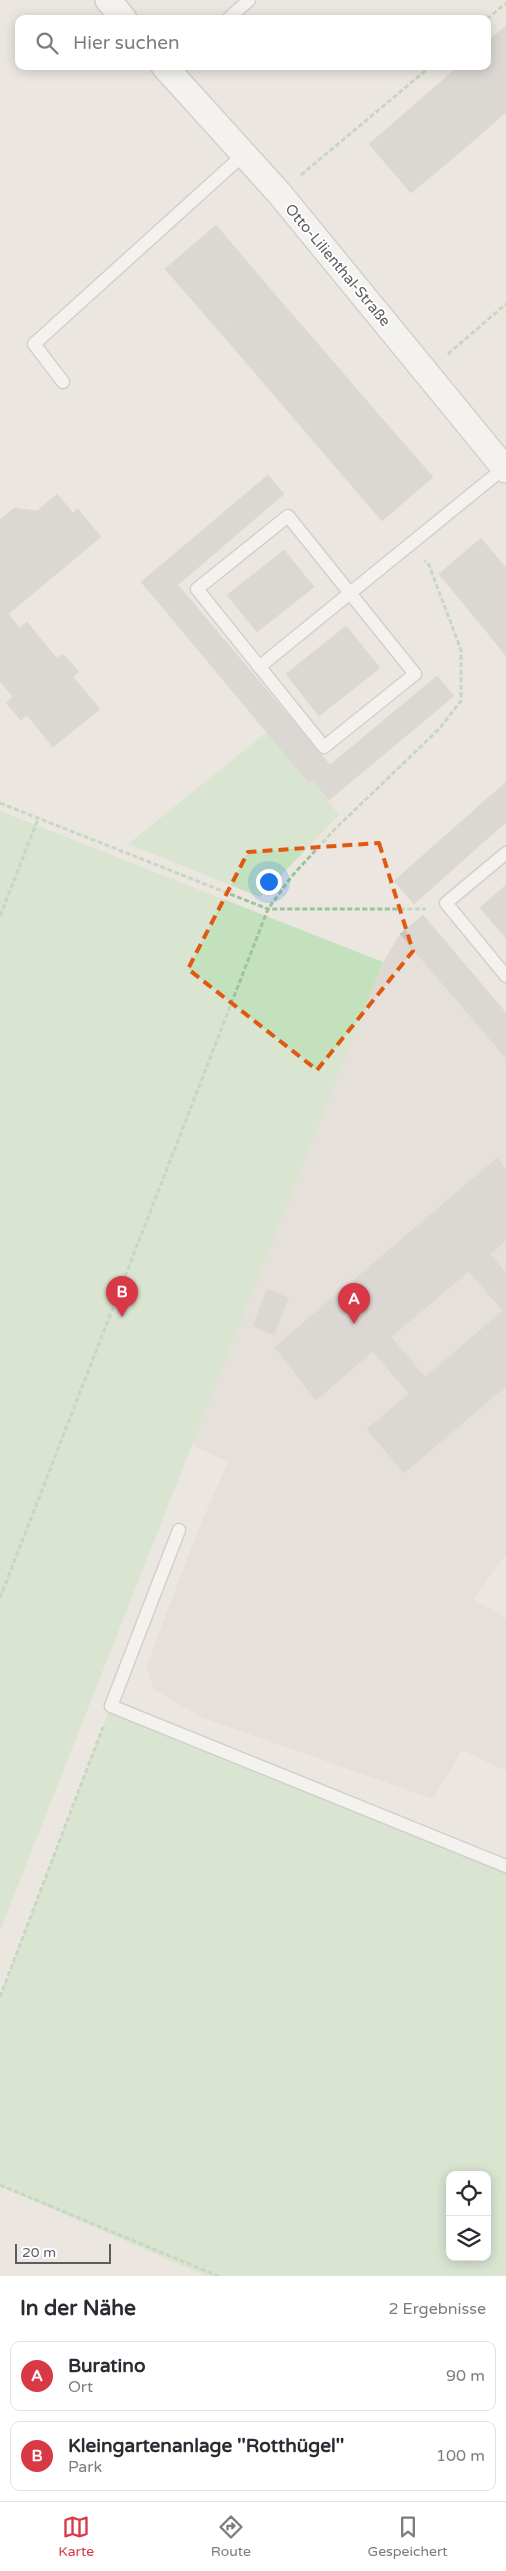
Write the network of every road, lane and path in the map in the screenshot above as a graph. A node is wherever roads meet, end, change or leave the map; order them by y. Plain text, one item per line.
1 (108, 0) edge
2 (249, 0) edge
3 (506, 3) edge
4 (121, 15) edge
5 (232, 15) edge
6 (491, 16) edge
7 (170, 70) edge
8 (426, 70) edge
9 (243, 155) junction
10 (279, 194) junction
11 (506, 304) edge
12 (426, 372) junction
13 (63, 382) dead end
14 (505, 469) edge
15 (409, 546) junction
16 (351, 594) junction
17 (260, 667) junction
18 (0, 803) edge
19 (38, 819) junction
20 (506, 854) edge
21 (446, 903) junction
22 (268, 909) junction
23 (0, 916) edge
24 (506, 976) edge
25 (179, 1530) dead end
26 (0, 1598) edge
27 (112, 1706) junction
28 (506, 1866) edge
29 (0, 1997) edge
30 (0, 2185) edge
31 (218, 2276) edge

1 - 4 street
2 - 5 lane
3 - 6 path
7 - 9 street, Otto-Lilienthal-Straße
8 - 10 path
9 - 10 street, Otto-Lilienthal-Straße
9 - 13 lane
10 - 12 street, Otto-Lilienthal-Straße
11 - 12 path
12 - 14 street, Otto-Lilienthal-Straße
14 - 15 lane
15 - 16 lane
15 - 22 path
16 - 17 lane
16 - 17 lane
16 - 17 lane
18 - 19 path
19 - 22 path
19 - 23 path
20 - 21 lane
21 - 22 path
21 - 24 lane
22 - 26 path
25 - 27 lane
27 - 28 lane
27 - 29 path
30 - 31 path

